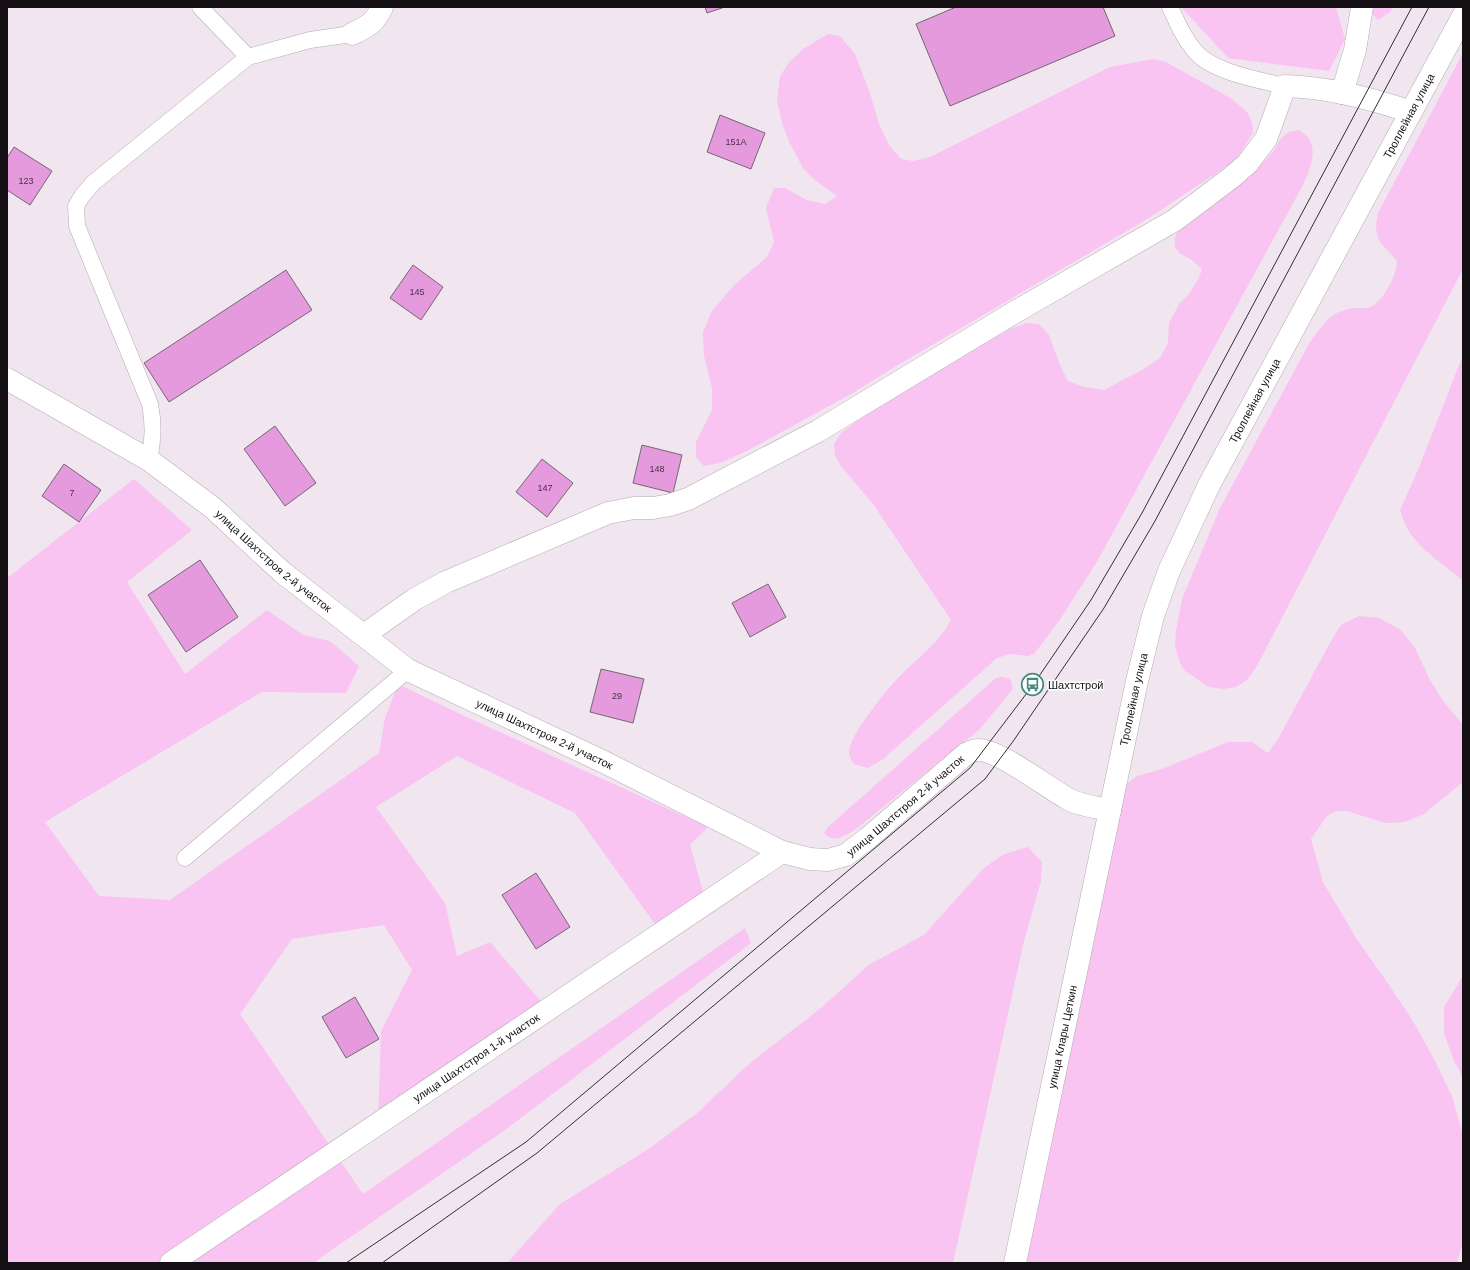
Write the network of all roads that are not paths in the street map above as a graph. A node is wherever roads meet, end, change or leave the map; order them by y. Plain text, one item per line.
1 (200, 7) edge
2 (382, 7) edge
3 (1170, 7) edge
4 (1362, 7) edge
5 (1463, 16) edge
6 (352, 34) joint
7 (248, 57) junction
8 (1285, 86) junction
9 (1342, 93) junction
10 (1411, 112) junction
11 (7, 379) edge
12 (149, 460) junction
13 (364, 635) junction
14 (408, 670) junction
15 (1110, 810) junction
16 (782, 852) junction
17 (185, 858) dead end
18 (171, 1263) edge
19 (1015, 1263) edge

1 - 7 lane
2 - 6 street
3 - 8 lane
4 - 9 street
5 - 10 street, Троллейная улица
6 - 7 lane
7 - 12 lane
8 - 9 street
8 - 13 street
9 - 10 street
10 - 15 street, Троллейная улица
11 - 12 street, улица Шахтстроя 2-й участок
12 - 13 street, улица Шахтстроя 2-й участок
13 - 14 street, улица Шахтстроя 2-й участок
14 - 16 street, улица Шахтстроя 2-й участок
14 - 17 lane
15 - 16 street, улица Шахтстроя 2-й участок
15 - 19 street, улица Клары Цеткин
16 - 18 street, улица Шахтстроя 1-й участок

